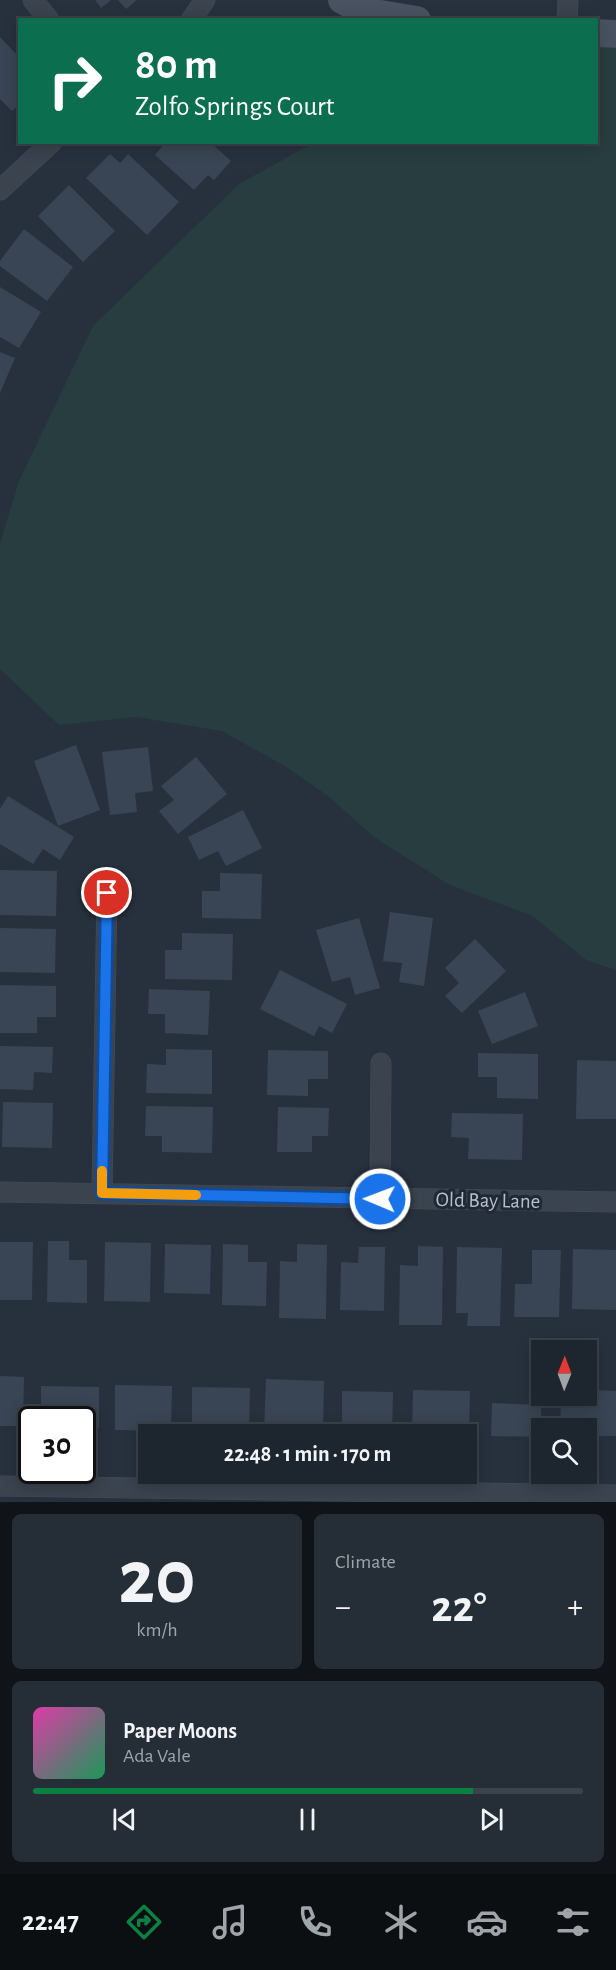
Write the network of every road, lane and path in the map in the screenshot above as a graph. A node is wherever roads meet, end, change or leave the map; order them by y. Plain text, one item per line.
1 (33, 0) edge
2 (205, 0) edge
3 (342, 0) edge
4 (568, 0) edge
5 (47, 18) edge
6 (192, 18) edge
7 (405, 18) edge
8 (567, 18) edge
9 (598, 33) edge
10 (616, 34) edge
11 (50, 144) edge
12 (0, 190) edge
13 (107, 893) dead end
14 (381, 1064) dead end
15 (0, 1192) edge
16 (102, 1193) junction
17 (380, 1199) junction
18 (616, 1202) edge
19 (0, 1486) edge
20 (616, 1495) edge
21 (316, 1497) edge

1 - 5 street
2 - 6 street
3 - 7 street
4 - 8 street
9 - 10 street
11 - 12 street
13 - 16 street
14 - 17 street
15 - 16 street, Old Bay Lane
16 - 17 street, Old Bay Lane
17 - 18 street, Old Bay Lane
19 - 21 street
20 - 21 street

